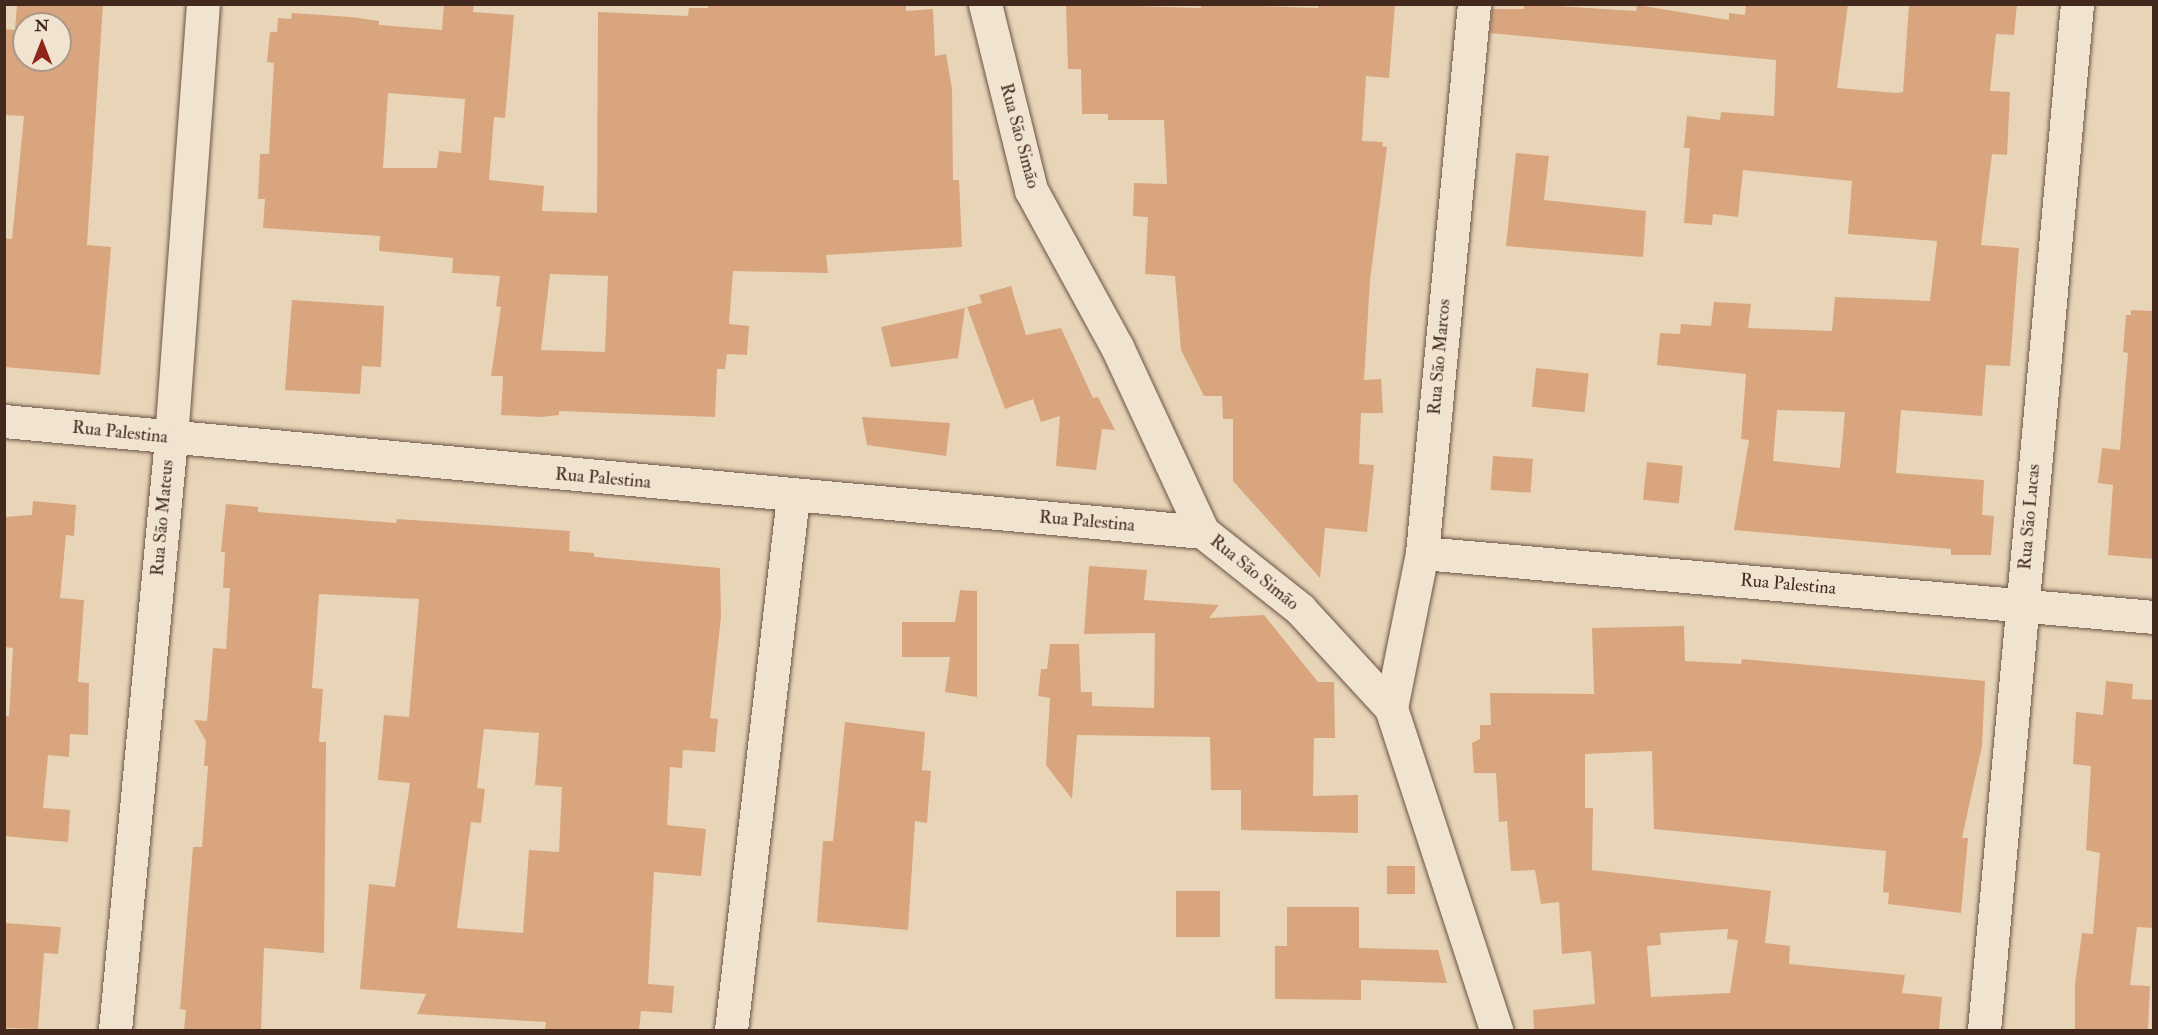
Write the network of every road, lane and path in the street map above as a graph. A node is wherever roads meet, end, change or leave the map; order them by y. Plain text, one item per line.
1 (203, 4) edge
2 (986, 4) edge
3 (1474, 4) edge
4 (2077, 4) edge
5 (4, 421) edge
6 (171, 439) junction
7 (792, 497) junction
8 (1203, 532) junction
9 (1422, 554) junction
10 (2022, 605) junction
11 (2154, 617) edge
12 (1391, 708) junction
13 (115, 1030) edge
14 (731, 1030) edge
15 (1496, 1030) edge
16 (1984, 1030) edge

1 - 6 street, Rua São Mateus
2 - 8 street, Rua São Simão
3 - 9 street, Rua São Marcos
4 - 10 street, Rua São Lucas
5 - 6 street, Rua Palestina
6 - 7 street, Rua Palestina
6 - 13 street, Rua São Mateus
7 - 8 street, Rua Palestina
7 - 14 street
8 - 12 street, Rua São Simão
9 - 10 street, Rua Palestina
9 - 12 street, Rua São Marcos
10 - 11 street, Rua Palestina
10 - 16 street, Rua São Lucas
12 - 15 street, Rua São Simão

